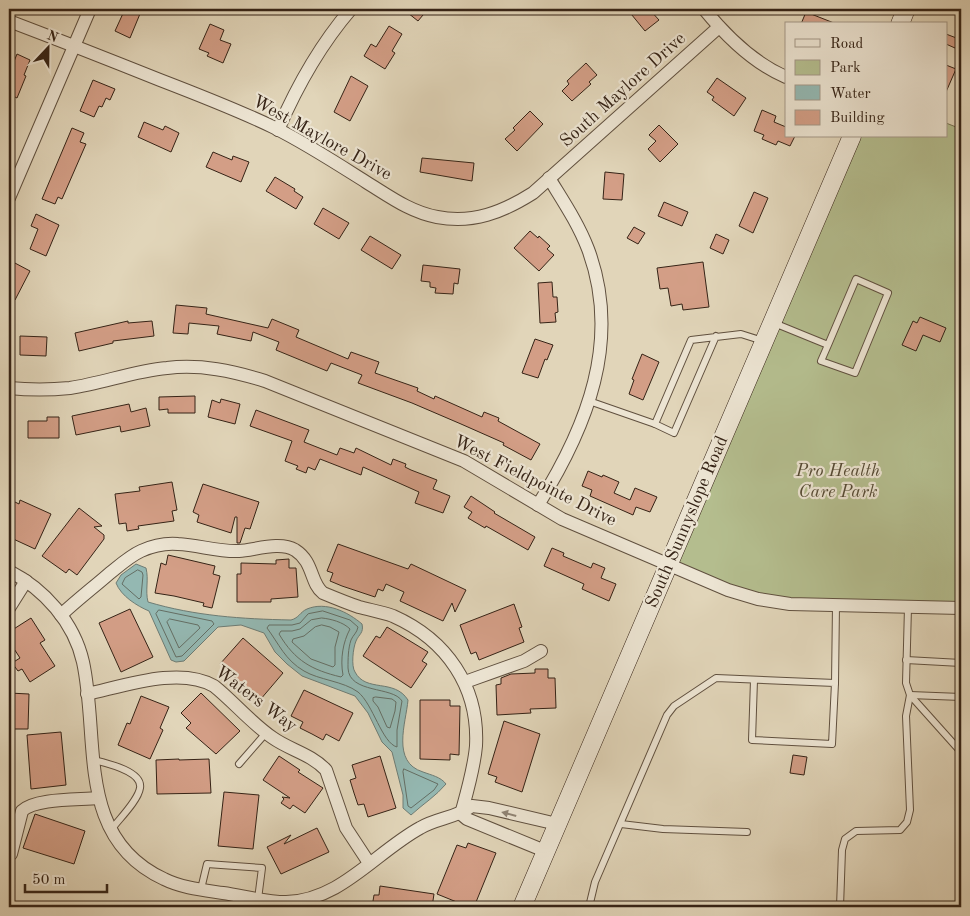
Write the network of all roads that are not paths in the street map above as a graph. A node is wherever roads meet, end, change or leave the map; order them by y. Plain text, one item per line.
1 (90, 9) edge
2 (351, 9) edge
3 (704, 9) edge
4 (906, 9) edge
5 (9, 21) edge
6 (901, 22) edge
7 (719, 27) junction
8 (74, 46) junction
9 (785, 76) edge
10 (278, 130) junction
11 (851, 138) edge
12 (549, 178) junction
13 (9, 198) edge
14 (773, 322) junction
15 (716, 336) junction
16 (764, 342) junction
17 (828, 345) junction
18 (9, 388) edge
19 (589, 401) junction
20 (655, 424) junction
21 (538, 505) junction
22 (669, 564) junction
23 (9, 571) edge
24 (26, 581) junction
25 (836, 605) junction
26 (908, 607) junction
27 (9, 608) edge
28 (961, 608) edge
29 (61, 615) junction
30 (541, 651) dead end
31 (906, 660) junction
32 (961, 663) edge
33 (754, 680) junction
34 (464, 682) junction
35 (835, 683) junction
36 (87, 694) junction
37 (910, 695) junction
38 (961, 697) edge
39 (266, 733) junction
40 (961, 752) edge
41 (94, 760) junction
42 (239, 764) dead end
43 (98, 798) junction
44 (461, 814) junction
45 (557, 824) junction
46 (621, 824) junction
47 (110, 831) junction
48 (747, 832) dead end
49 (545, 852) junction
50 (11, 854) dead end
51 (370, 863) junction
52 (201, 889) junction
53 (258, 899) junction
54 (522, 907) edge
55 (589, 907) edge
56 (840, 907) edge

1 - 8 street
2 - 10 street
3 - 7 street
4 - 6 street
5 - 8 street, West Maylore Drive
7 - 9 street
7 - 12 street, South Maylore Drive
8 - 10 street, West Maylore Drive
8 - 13 street
10 - 12 street, West Maylore Drive
11 - 14 street, South Sunnyslope Road
12 - 19 street
14 - 16 street, South Sunnyslope Road
14 - 17 lane
15 - 16 lane
15 - 20 lane
15 - 20 lane
16 - 22 street, South Sunnyslope Road
17 - 17 lane
18 - 21 street, West Fieldpointe Drive
19 - 20 lane
19 - 21 street
21 - 22 street, West Fieldpointe Drive
22 - 25 street, West Fieldpointe Drive
22 - 45 street, South Sunnyslope Road
23 - 24 street
24 - 27 street
24 - 29 street
25 - 26 street, West Fieldpointe Drive
25 - 35 lane
26 - 28 street, West Fieldpointe Drive
26 - 31 lane
29 - 34 street
29 - 36 street
30 - 34 street
31 - 32 lane
31 - 37 lane
33 - 35 lane
33 - 35 lane
33 - 46 lane
34 - 44 street
36 - 39 street, Waters Way
36 - 41 street
37 - 38 lane
37 - 40 lane
37 - 56 lane
39 - 42 lane
39 - 51 street, Waters Way
41 - 43 street
41 - 47 lane
43 - 47 street
43 - 50 street
45 -> 44 street
44 - 49 street
44 - 51 street
45 - 49 street, South Sunnyslope Road
46 - 48 lane
46 - 55 lane
47 - 52 street
49 - 54 street, South Sunnyslope Road
51 - 53 street
52 - 53 street
52 - 53 lane

